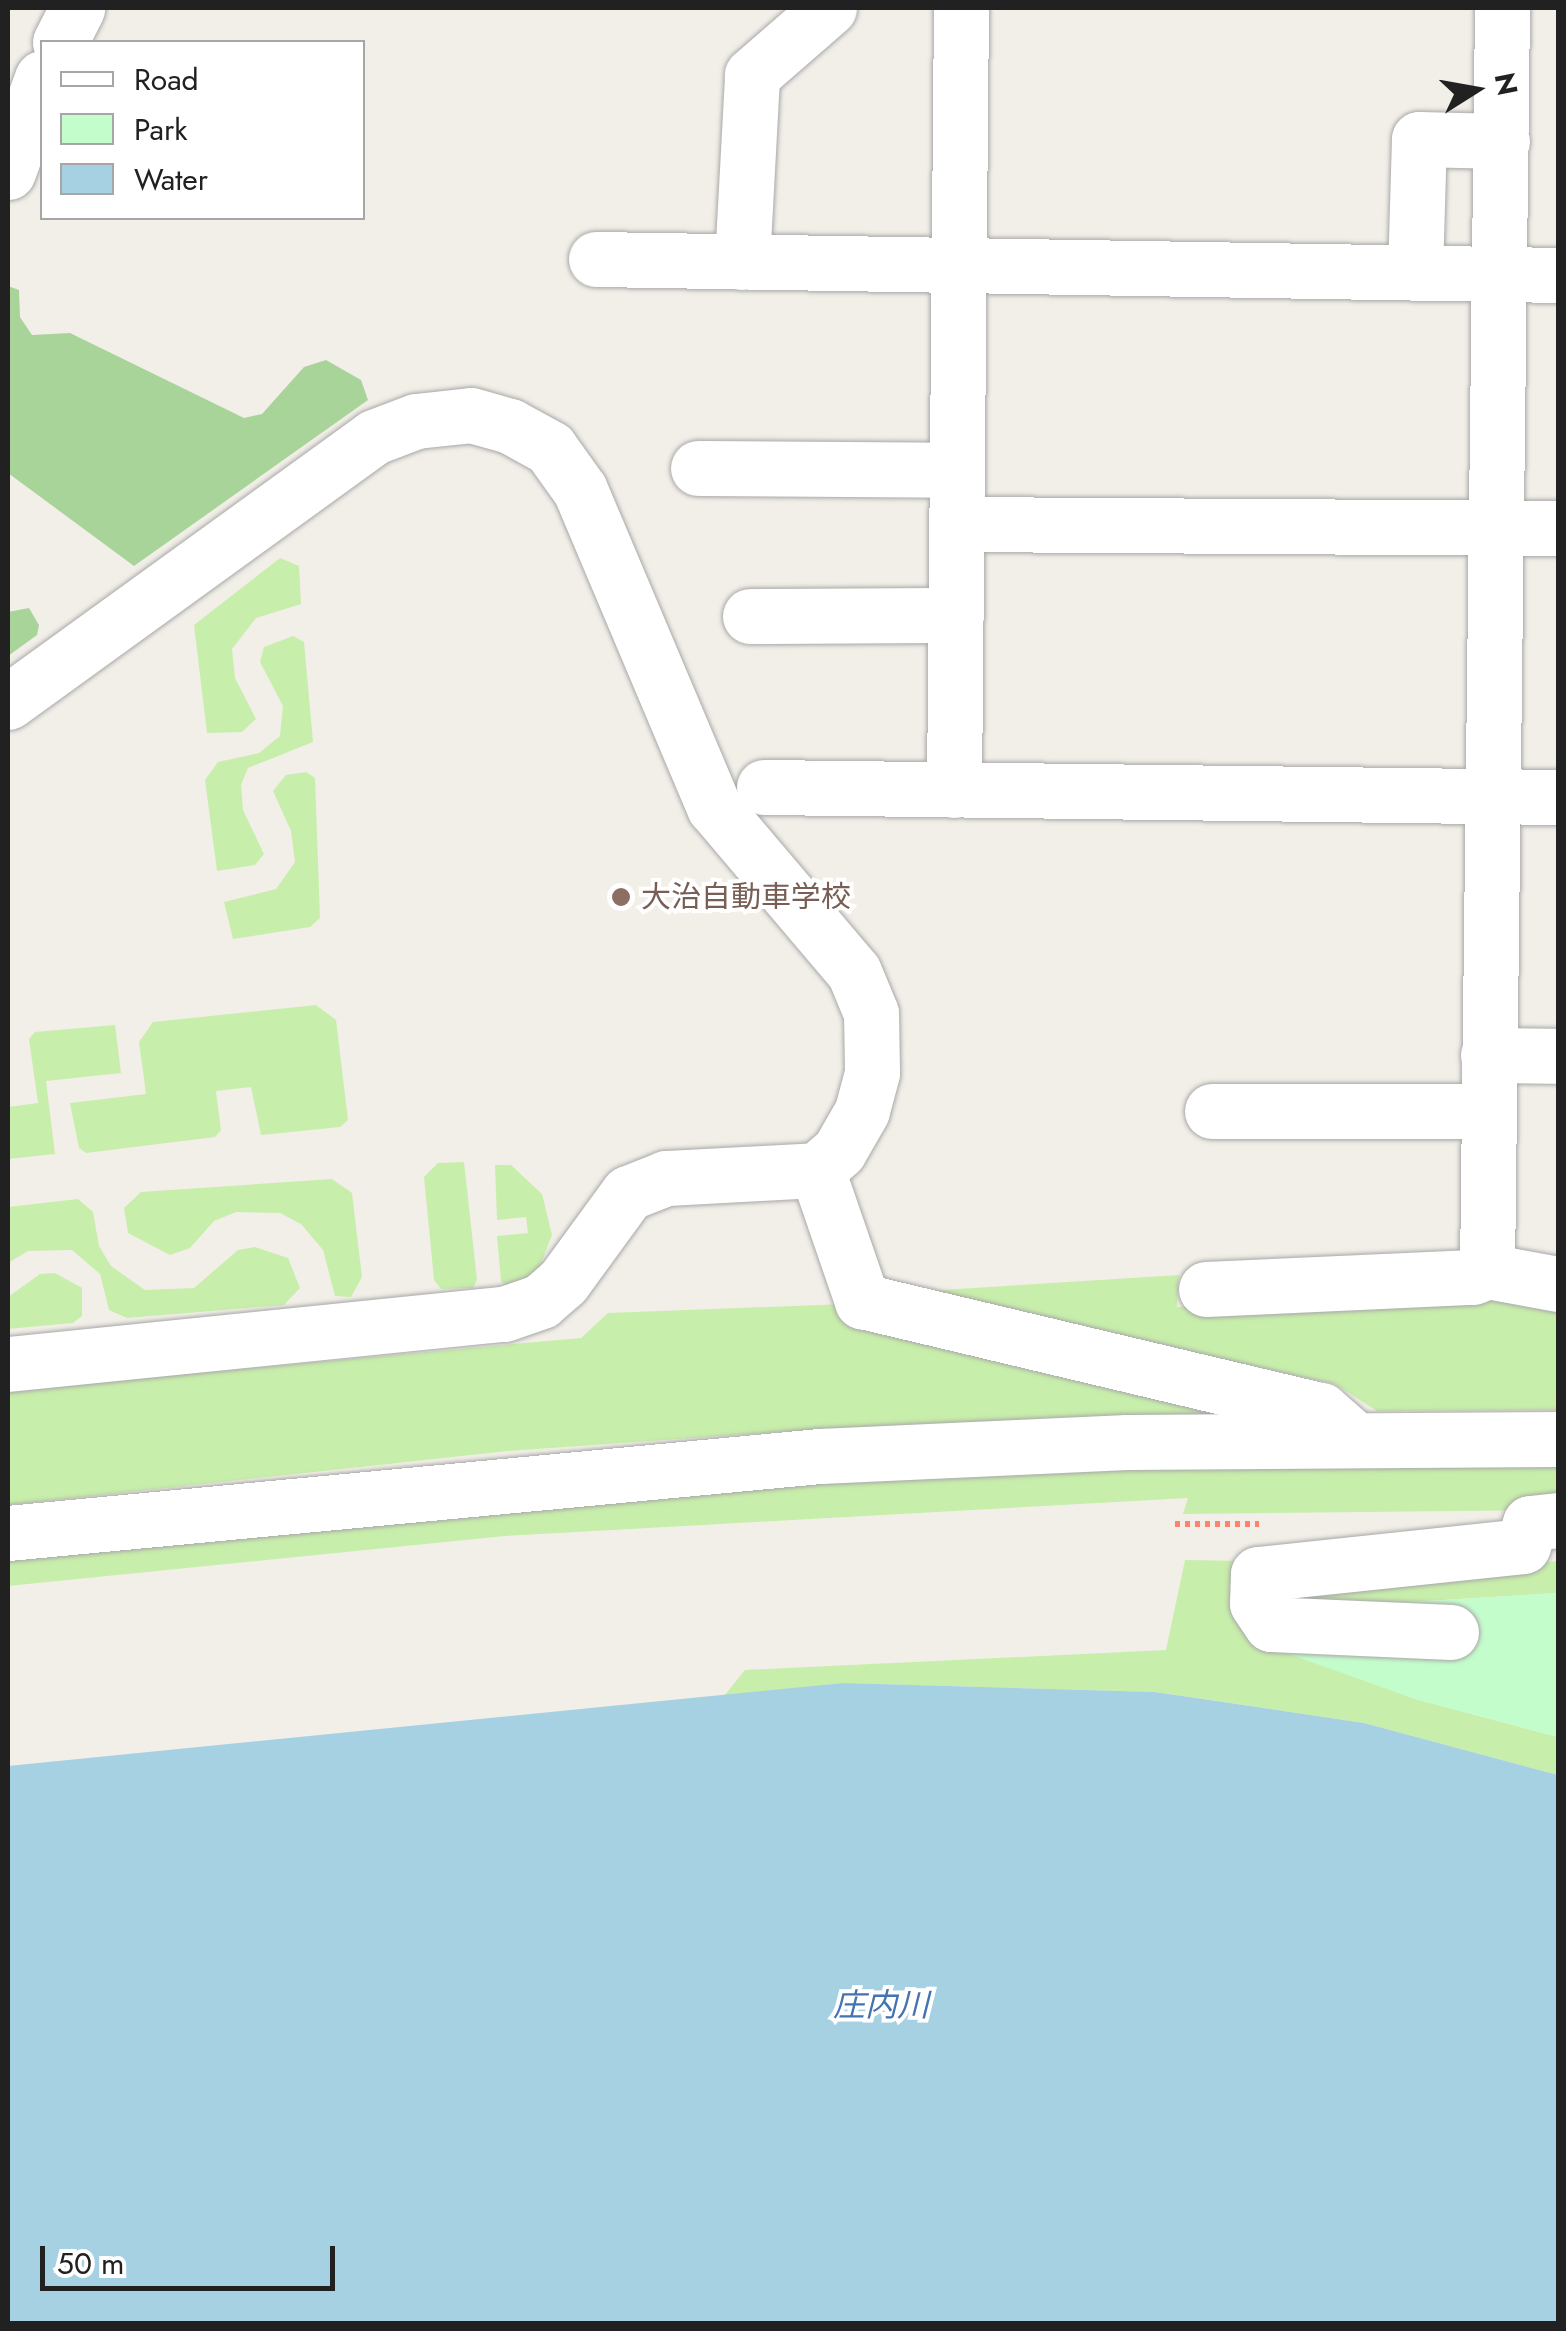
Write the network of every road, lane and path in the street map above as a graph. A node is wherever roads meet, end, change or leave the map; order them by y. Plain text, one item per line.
1 (78, 8) edge
2 (829, 8) edge
3 (961, 8) edge
4 (1502, 8) edge
5 (61, 40) edge
6 (40, 84) edge
7 (1502, 142) junction
8 (8, 172) edge
9 (596, 259) dead end
10 (742, 262) junction
11 (958, 265) junction
12 (1415, 273) junction
13 (1502, 274) junction
14 (1558, 274) edge
15 (698, 468) dead end
16 (957, 470) junction
17 (957, 524) junction
18 (1496, 528) junction
19 (1558, 528) edge
20 (956, 615) junction
21 (750, 616) dead end
22 (8, 702) edge
23 (764, 787) dead end
24 (954, 790) junction
25 (1490, 796) junction
26 (1558, 797) edge
27 (1488, 1055) junction
28 (1558, 1056) edge
29 (1212, 1111) dead end
30 (1488, 1111) junction
31 (817, 1170) junction
32 (1487, 1271) junction
33 (1558, 1284) edge
34 (1206, 1290) dead end
35 (8, 1364) edge
36 (1353, 1438) junction
37 (1558, 1439) edge
38 (1558, 1520) edge
39 (8, 1533) edge
40 (1450, 1632) dead end

1 - 5 street
2 - 10 street
3 - 11 street
4 - 7 street
6 - 8 street
7 - 12 street
7 - 13 street
9 - 10 street
10 - 11 street
11 - 12 street
11 - 16 street
12 - 13 street
13 - 14 street
13 - 18 street
15 - 16 street
16 - 17 street
17 - 18 street
17 - 20 street
18 - 19 street
18 - 25 street
20 - 21 street
20 - 24 street
22 - 31 street
23 - 24 street
24 - 25 street
25 - 26 street
25 - 27 street
27 - 28 street
27 - 30 street
29 - 30 street
30 - 32 street
31 - 35 street
31 - 36 street
32 - 33 street
32 - 34 street
36 - 37 street
36 - 39 street
38 - 40 street

